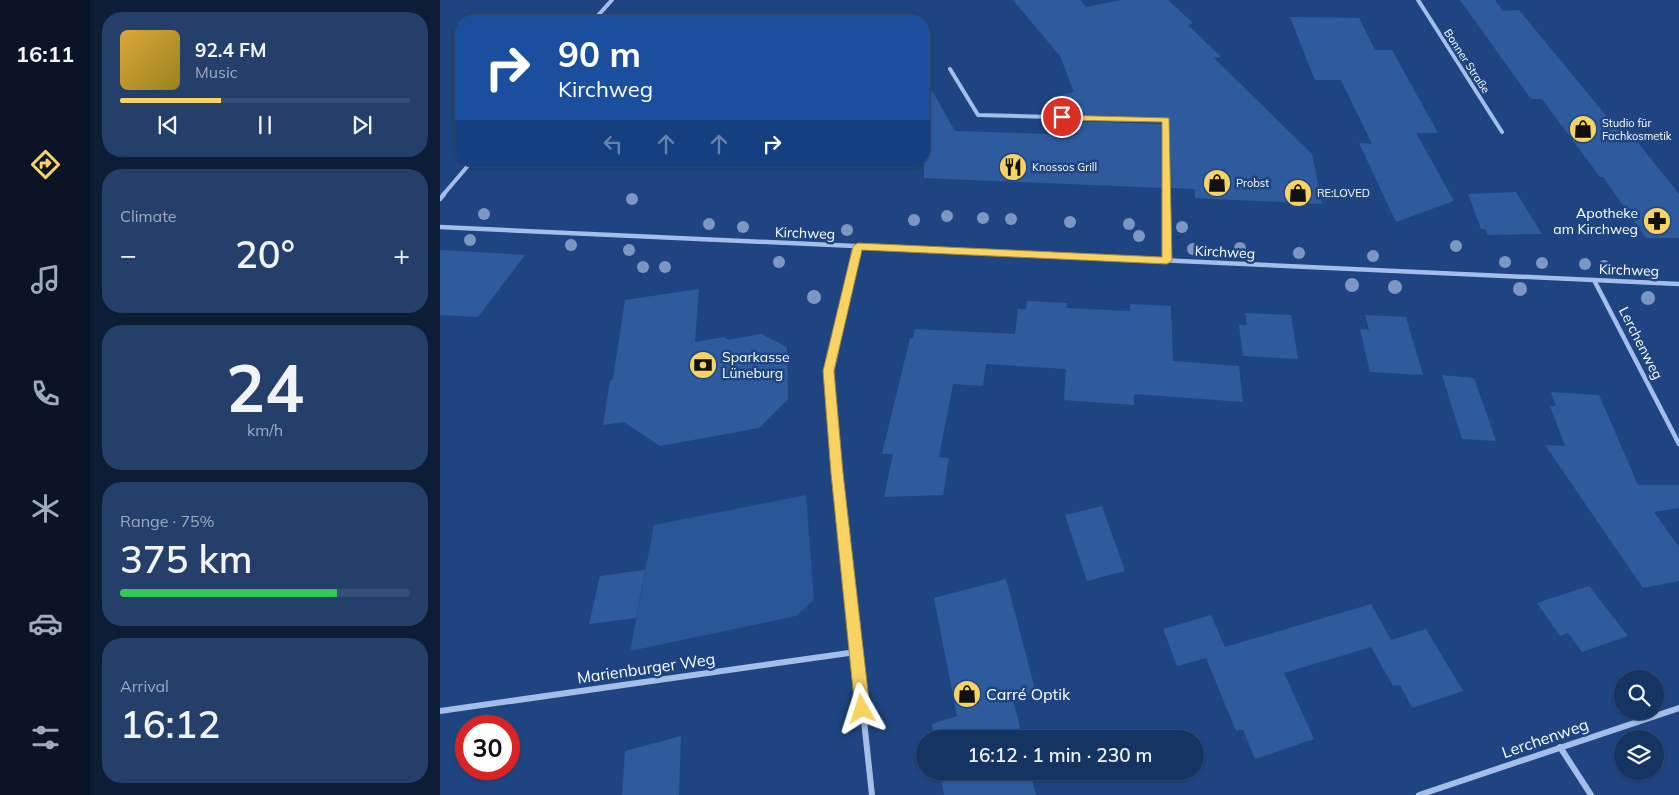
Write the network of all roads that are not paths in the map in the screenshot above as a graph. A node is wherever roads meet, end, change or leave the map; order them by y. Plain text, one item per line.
1 (612, 0) edge
2 (1418, 0) edge
3 (599, 15) edge
4 (950, 69) dead end
5 (1502, 132) dead end
6 (467, 167) edge
7 (440, 199) edge
8 (440, 227) edge
9 (858, 246) junction
10 (1167, 261) junction
11 (1594, 280) junction
12 (1679, 284) edge
13 (1679, 444) edge
14 (856, 652) junction
15 (1679, 708) edge
16 (440, 711) edge
17 (1560, 748) junction
18 (872, 795) edge
19 (1419, 795) edge
20 (1591, 795) edge

1 - 3 street
2 - 5 street, Bonner Straße
4 - 10 street
6 - 7 street
8 - 9 street, Kirchweg
9 - 10 street, Kirchweg
9 - 14 street
10 - 11 street, Kirchweg
11 - 12 street, Kirchweg
11 - 13 street, Lerchenweg
14 - 16 street, Marienburger Weg
14 - 18 street
15 - 17 street, Lerchenweg
17 - 19 street, Lerchenweg
17 - 20 street

